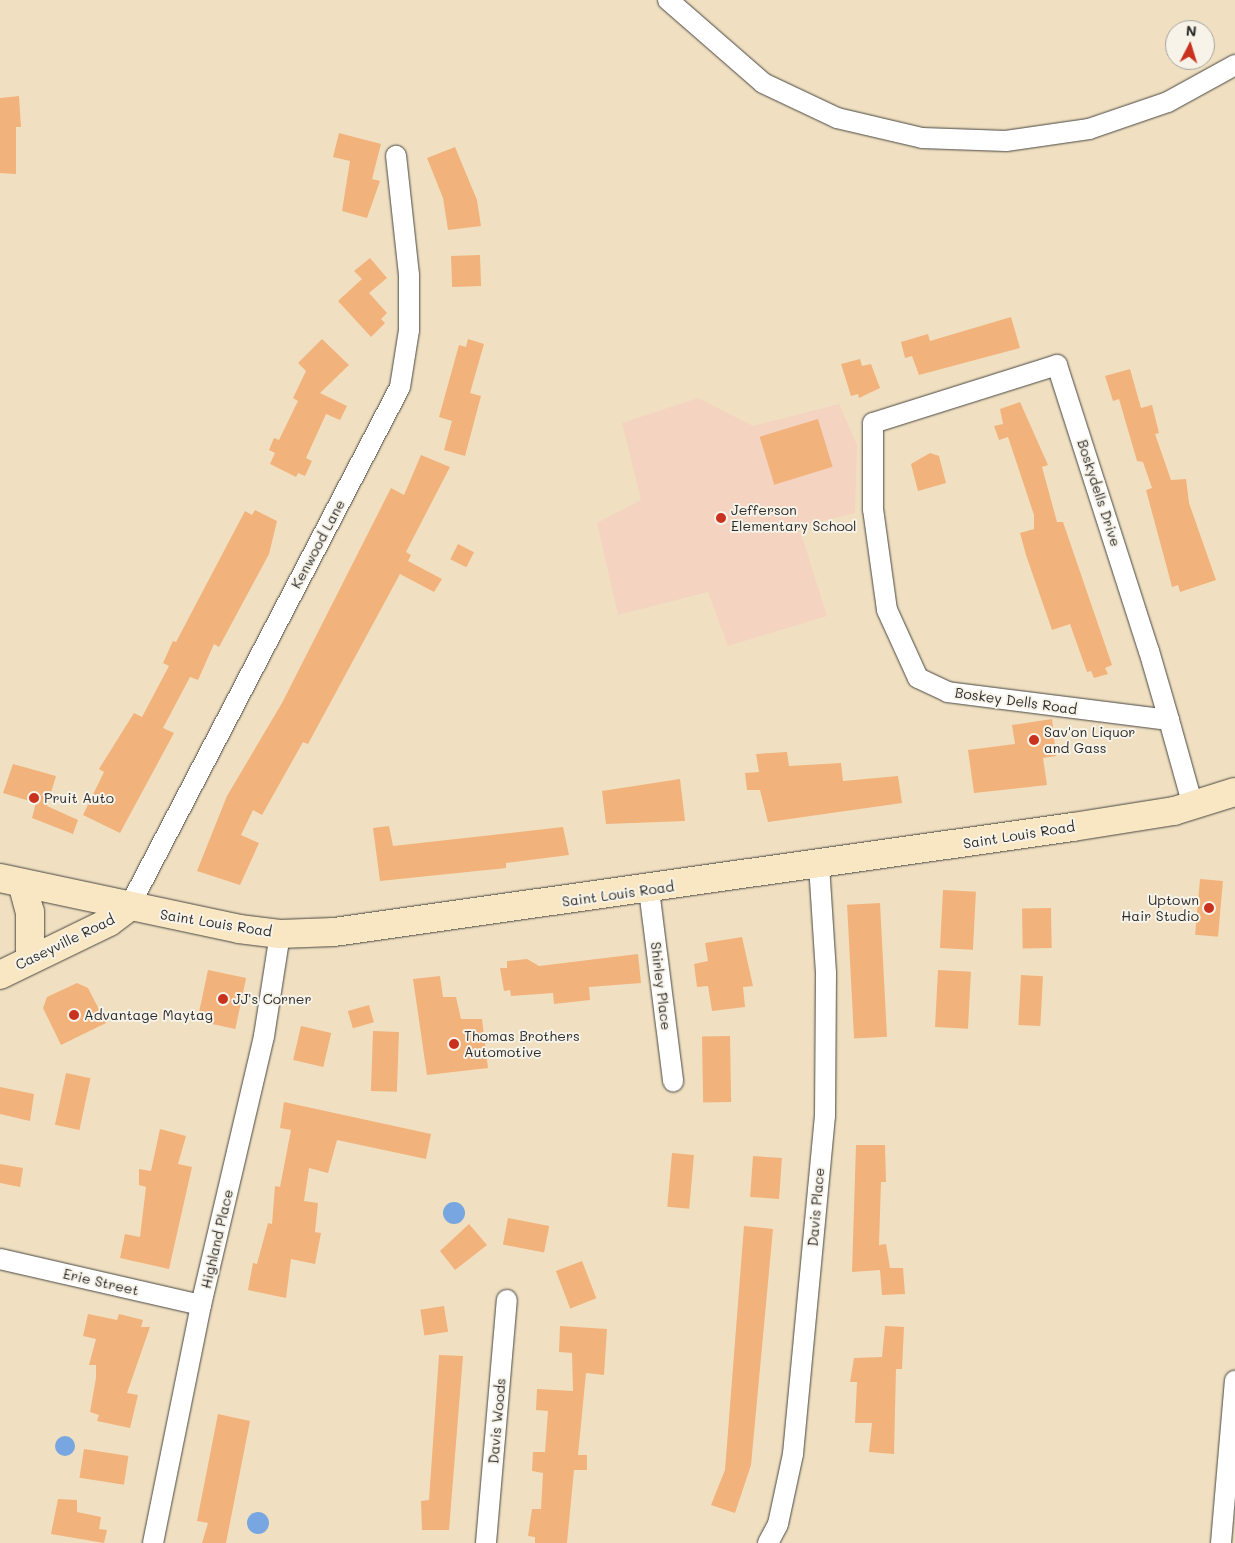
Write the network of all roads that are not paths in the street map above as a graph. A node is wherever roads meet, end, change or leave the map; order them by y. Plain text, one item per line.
1 (674, 2) edge
2 (1235, 65) edge
3 (396, 156) dead end
4 (873, 423) joint
5 (1169, 720) junction
6 (1235, 792) edge
7 (1193, 806) junction
8 (820, 866) junction
9 (11, 881) edge
10 (649, 890) junction
11 (128, 907) junction
12 (280, 934) junction
13 (30, 959) junction
14 (0, 975) edge
15 (672, 1081) dead end
16 (0, 1259) edge
17 (507, 1300) dead end
18 (201, 1305) junction
19 (1235, 1380) edge
20 (153, 1543) edge
21 (486, 1543) edge
22 (768, 1543) edge
23 (1221, 1543) edge

1 - 2 street
3 - 11 street, Kenwood Lane
4 - 5 street, Boskey Dells Road
4 - 5 street, Boskydells Drive
5 - 7 street, Boskydells Drive
6 - 7 street, Saint Louis Road
7 - 8 street, Saint Louis Road
8 - 10 street, Saint Louis Road
8 - 22 street, Davis Place
9 - 11 street, Saint Louis Road
9 - 13 street
10 - 12 street, Saint Louis Road
10 - 15 street, Shirley Place
11 - 12 street, Saint Louis Road
11 - 13 street, Caseyville Road
12 - 18 street, Highland Place
13 - 14 street, Caseyville Road
16 - 18 street, Erie Street
17 - 21 street, Davis Woods
18 - 20 street, Highland Place
19 - 23 street

